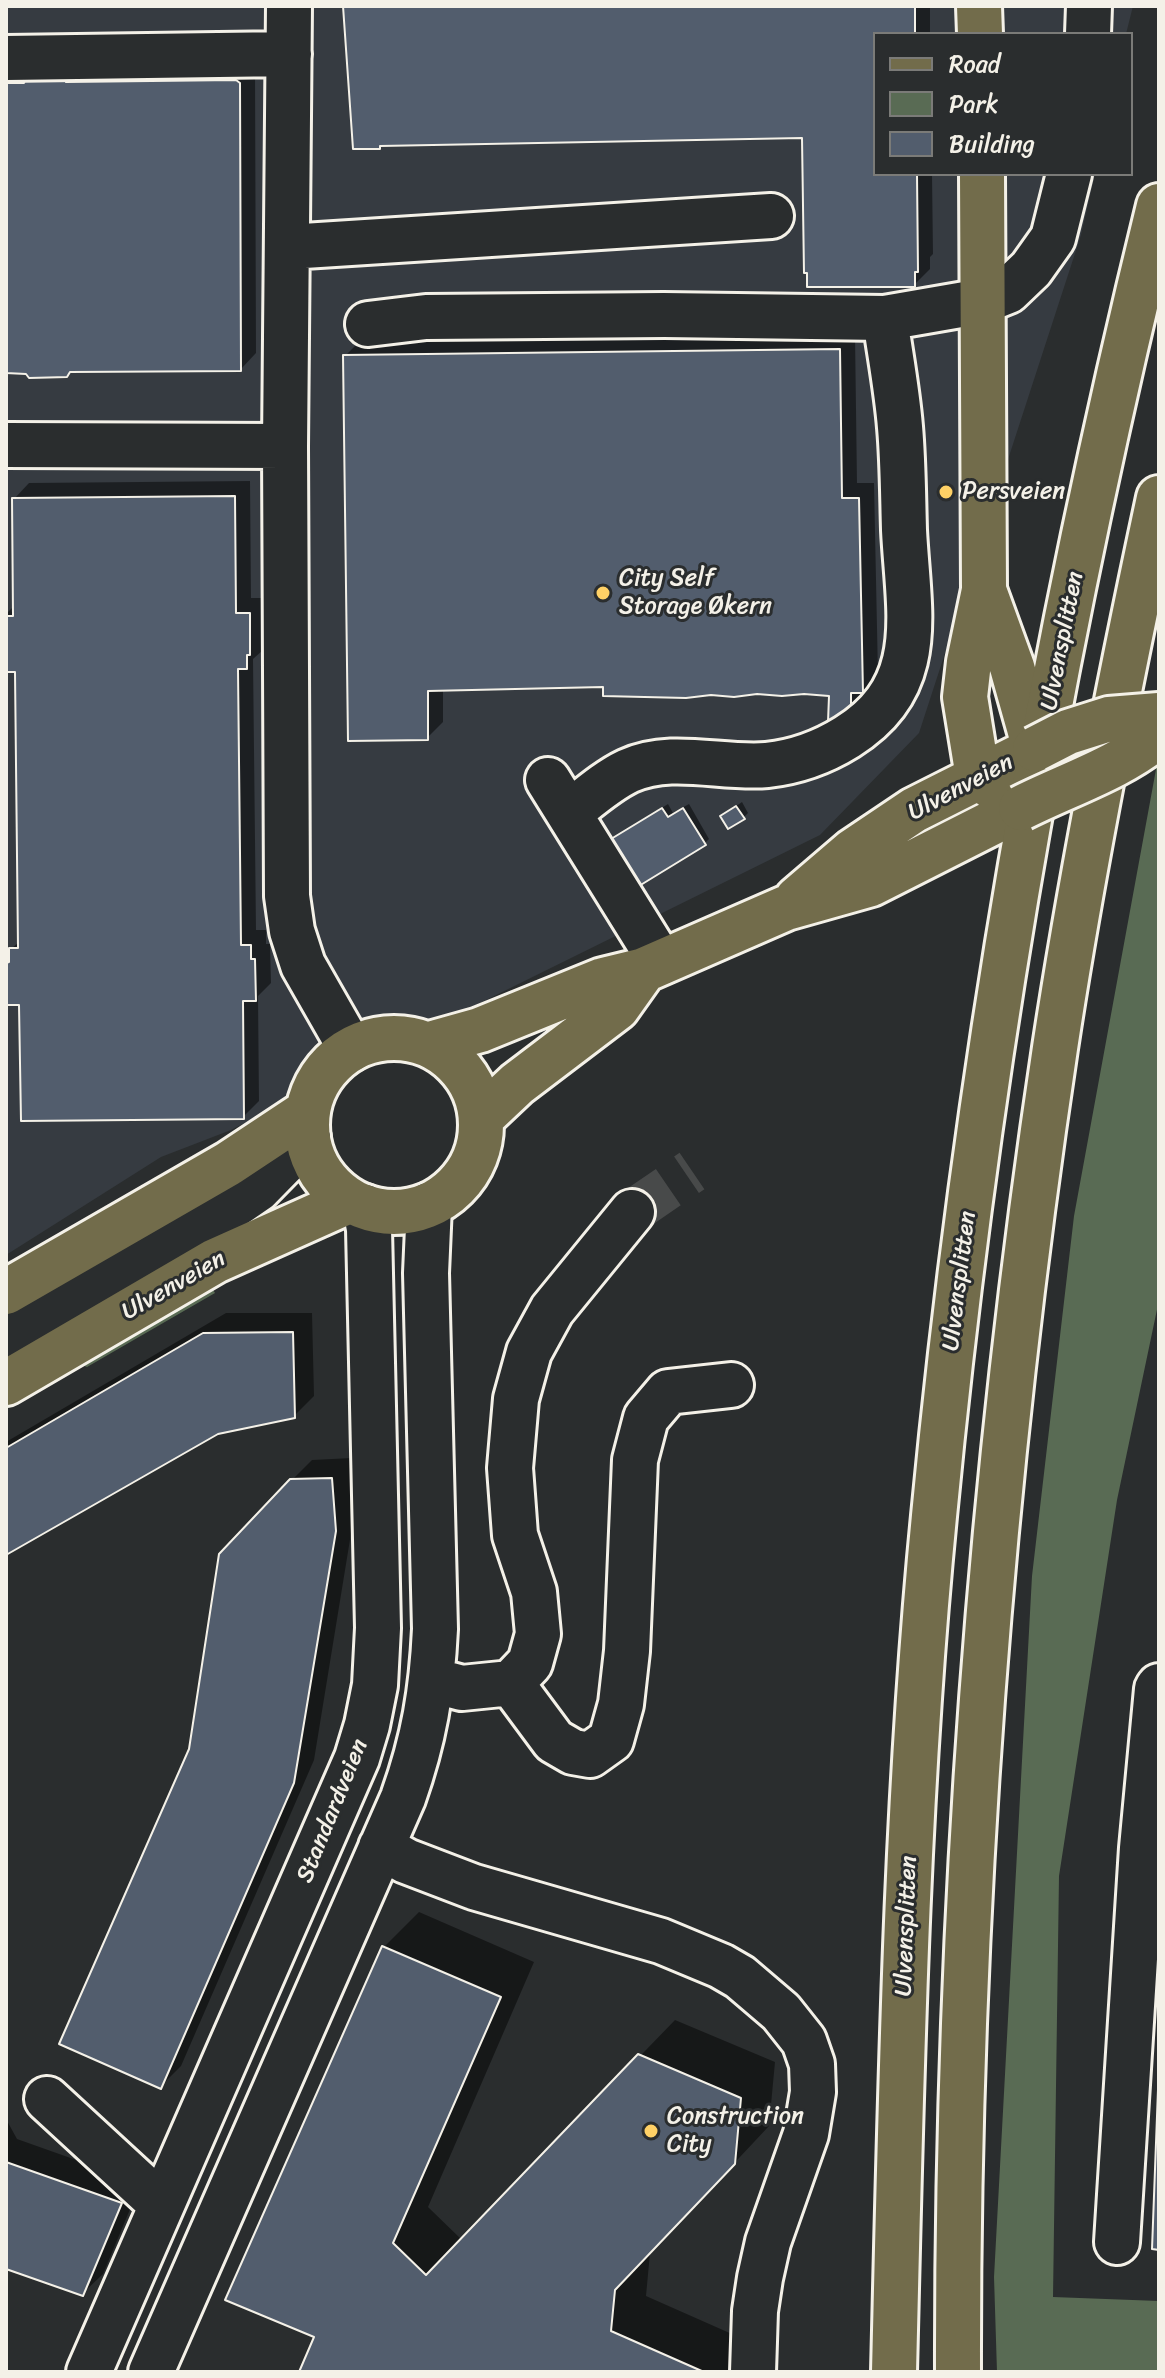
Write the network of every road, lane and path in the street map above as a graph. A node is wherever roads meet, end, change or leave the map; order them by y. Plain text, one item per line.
1 (289, 6) edge
2 (979, 6) edge
3 (1089, 6) edge
4 (980, 32) edge
5 (1088, 32) edge
6 (289, 54) junction
7 (6, 58) edge
8 (982, 176) edge
9 (1068, 176) edge
10 (1159, 206) edge
11 (771, 216) dead end
12 (288, 247) junction
13 (983, 301) junction
14 (885, 318) junction
15 (368, 324) dead end
16 (6, 445) edge
17 (285, 446) junction
18 (1159, 498) edge
19 (984, 590) junction
20 (1159, 715) edge
21 (1159, 735) edge
22 (1035, 749) junction
23 (978, 777) junction
24 (1021, 808) junction
25 (786, 908) junction
26 (652, 966) junction
27 (430, 1044) junction
28 (351, 1049) junction
29 (482, 1117) junction
30 (308, 1124) junction
31 (357, 1204) junction
32 (429, 1205) junction
33 (632, 1212) tunnel mouth
34 (6, 1292) edge
35 (6, 1340) edge
36 (6, 1383) edge
37 (731, 1385) dead end
38 (432, 1680) junction
39 (511, 1683) junction
40 (1159, 1686) edge
41 (381, 1847) junction
42 (47, 2099) dead end
43 (162, 2205) junction
44 (1117, 2242) dead end
45 (89, 2372) edge
46 (151, 2372) edge
47 (753, 2372) edge
48 (894, 2372) edge
49 (958, 2372) edge

1 - 6 street
2 - 4 main road
3 - 5 street
6 - 7 street
6 - 12 street
8 - 13 main road
9 - 13 street
10 - 48 main road, Ulvensplitten
11 - 12 street
12 - 17 street
13 - 14 street
13 - 19 main road
14 - 15 street
14 - 26 street
16 - 17 street
17 - 28 street
18 - 49 main road
19 - 22 main road
19 - 23 main road
20 - 22 main road, Ulvenveien, bridge
21 - 24 main road, Ulvenveien, bridge
22 - 23 main road, Ulvenveien
22 - 24 main road
23 - 24 main road
23 - 25 main road, Ulvenveien
24 - 25 main road, Ulvenveien
25 - 26 main road, Ulvenveien
26 - 27 main road, Ulvenveien
26 - 29 main road
27 - 28 main road
27 - 29 main road
28 - 30 main road
29 - 32 main road
30 - 31 main road
30 - 34 main road
30 - 35 street, Ulvenveien
31 - 32 main road
31 - 36 main road, Ulvenveien
31 - 43 street, Standardveien
32 - 38 street
33 - 39 street
37 - 39 street
38 - 39 street
38 - 41 street
40 - 44 street
41 - 46 street
41 - 47 street
42 - 43 street
43 - 45 street, Standardveien

